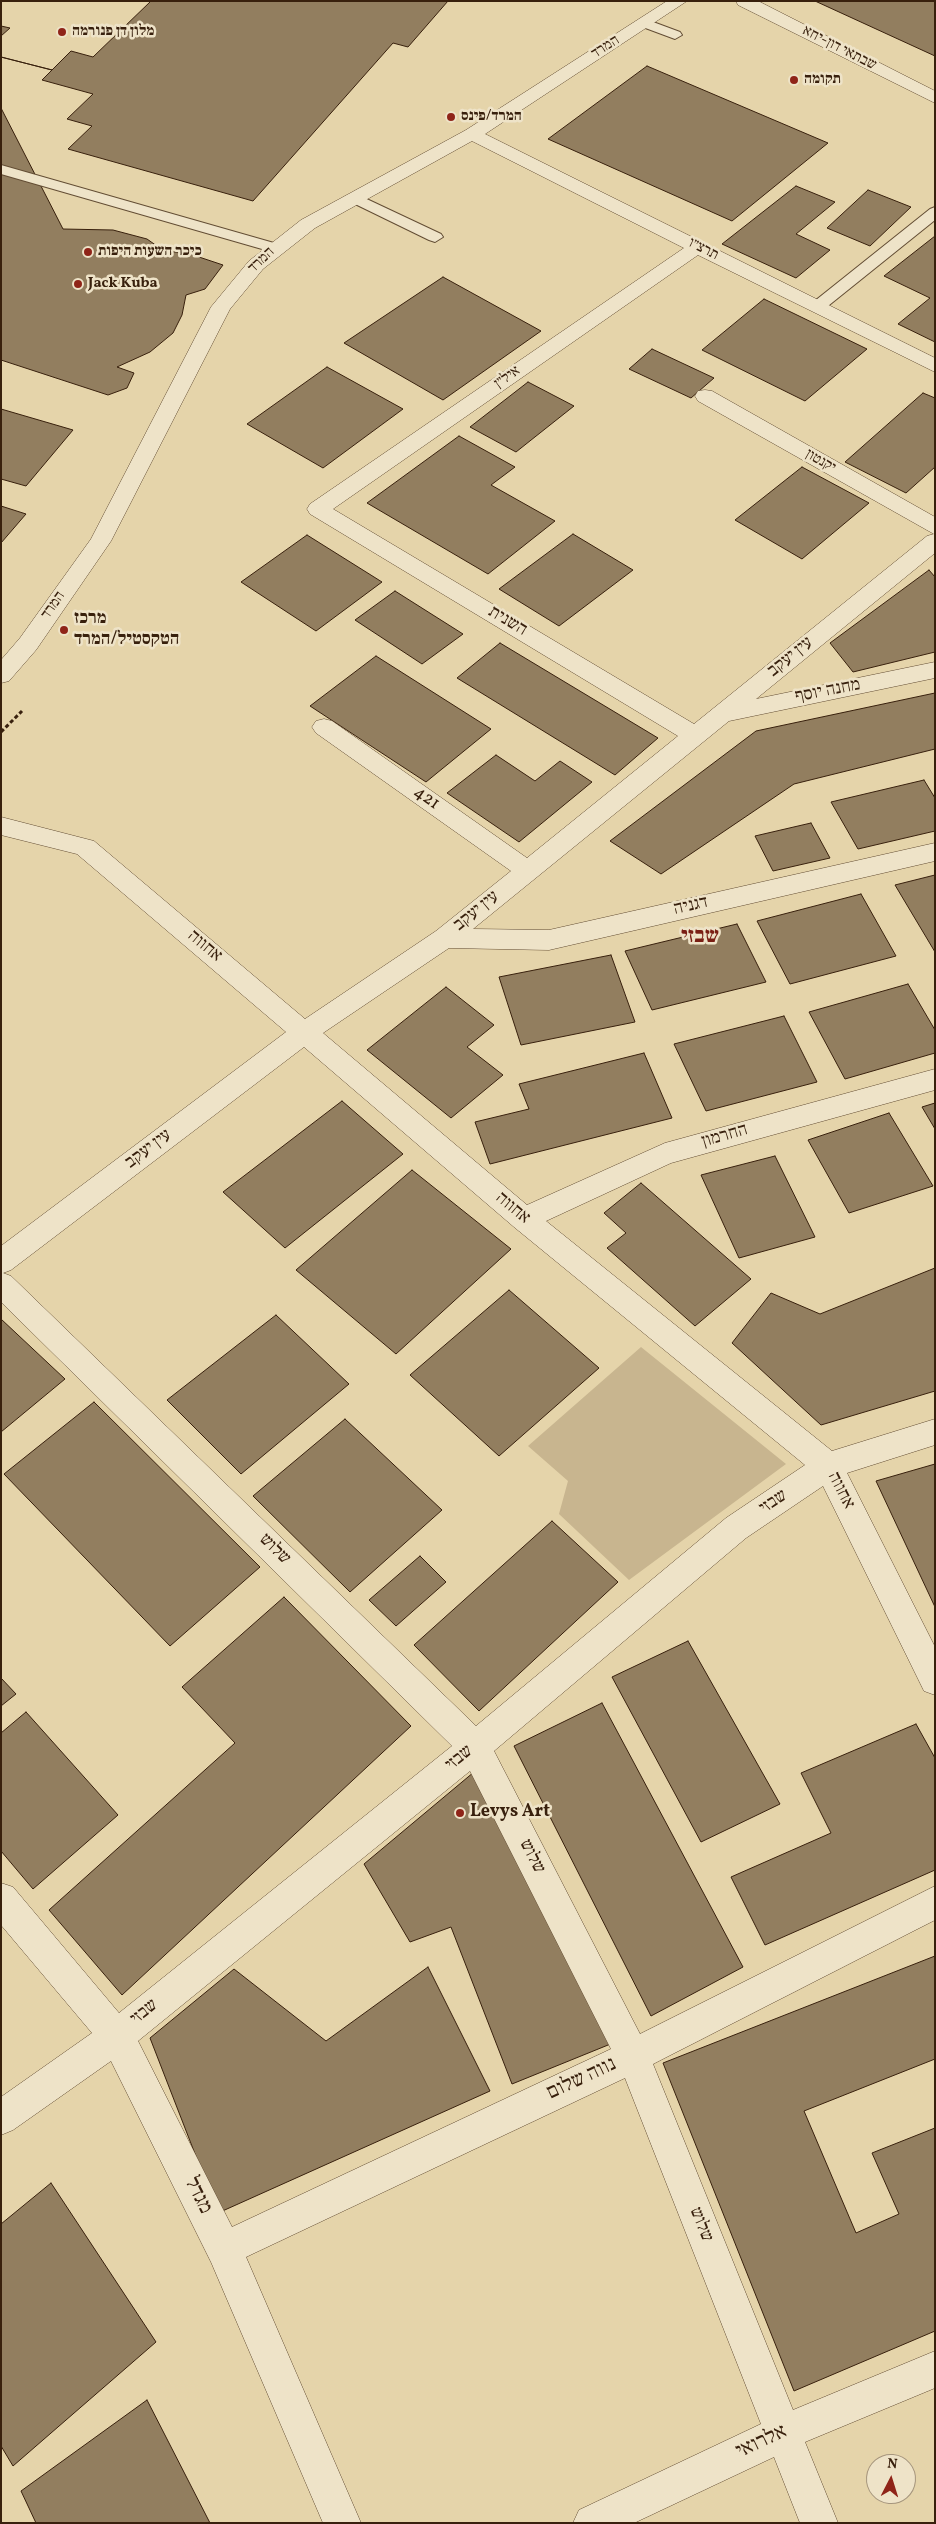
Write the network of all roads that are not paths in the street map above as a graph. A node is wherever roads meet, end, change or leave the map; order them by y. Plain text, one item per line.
1 (679, 1) edge
2 (744, 1) edge
3 (653, 18) junction
4 (678, 29) dead end
5 (935, 98) edge
6 (472, 134) junction
7 (1, 169) edge
8 (356, 199) junction
9 (935, 212) edge
10 (435, 237) dead end
11 (697, 247) junction
12 (275, 248) junction
13 (816, 307) junction
14 (935, 366) edge
15 (705, 396) dead end
16 (318, 508) joint
17 (935, 527) edge
18 (935, 541) edge
19 (935, 670) edge
20 (1, 675) edge
21 (722, 714) junction
22 (324, 727) dead end
23 (696, 736) junction
24 (1, 826) edge
25 (935, 852) edge
26 (528, 871) junction
27 (445, 938) junction
28 (305, 1032) junction
29 (935, 1079) edge
30 (524, 1219) junction
31 (1, 1262) edge
32 (1, 1284) edge
33 (935, 1432) edge
34 (828, 1466) junction
35 (935, 1680) edge
36 (475, 1747) junction
37 (1, 1899) edge
38 (935, 1902) edge
39 (117, 2036) junction
40 (633, 2056) junction
41 (1, 2118) edge
42 (224, 2249) junction
43 (935, 2369) edge
44 (784, 2433) junction
45 (342, 2523) edge
46 (592, 2523) edge
47 (818, 2523) edge

1 - 3 street, המרד
2 - 5 street, שבתאי דון-יחא
3 - 4 lane
3 - 6 street, המרד
6 - 8 street, המרד
6 - 11 street, תרצ״ו
7 - 12 lane
8 - 10 lane
8 - 12 street, המרד
9 - 13 lane
11 - 13 street, תרצ״ו
11 - 16 street, איל״ן
12 - 20 street, המרד
13 - 14 street, תרצ״ו
15 - 17 street, יקנטון
16 - 23 street, השנית
18 - 21 street, עין יעקב
19 - 21 street, מחנה יוסף
21 - 23 street, עין יעקב
22 - 26 street, 421
23 - 26 street, עין יעקב
24 - 28 street, אחווה
25 - 27 street, דגניה
26 - 27 street, עין יעקב
27 - 28 street, עין יעקב
28 - 30 street, אחווה
28 - 31 street, עין יעקב
29 - 30 street, החרמון
30 - 34 street, אחווה
32 - 36 street, שלוש
33 - 34 street, שבזי
34 - 35 street, אחווה
34 - 36 street, שבזי
36 - 39 street, שבזי
36 - 40 street, שלוש
37 - 39 street, מגדל
38 - 40 street, נווה שלום
39 - 41 street, שבזי
39 - 42 street, מגדל
40 - 42 street, נווה שלום
40 - 44 street, שלוש
42 - 45 street, מגדל
43 - 44 street, אלרואי
44 - 46 street, אלרואי
44 - 47 street, שלוש

